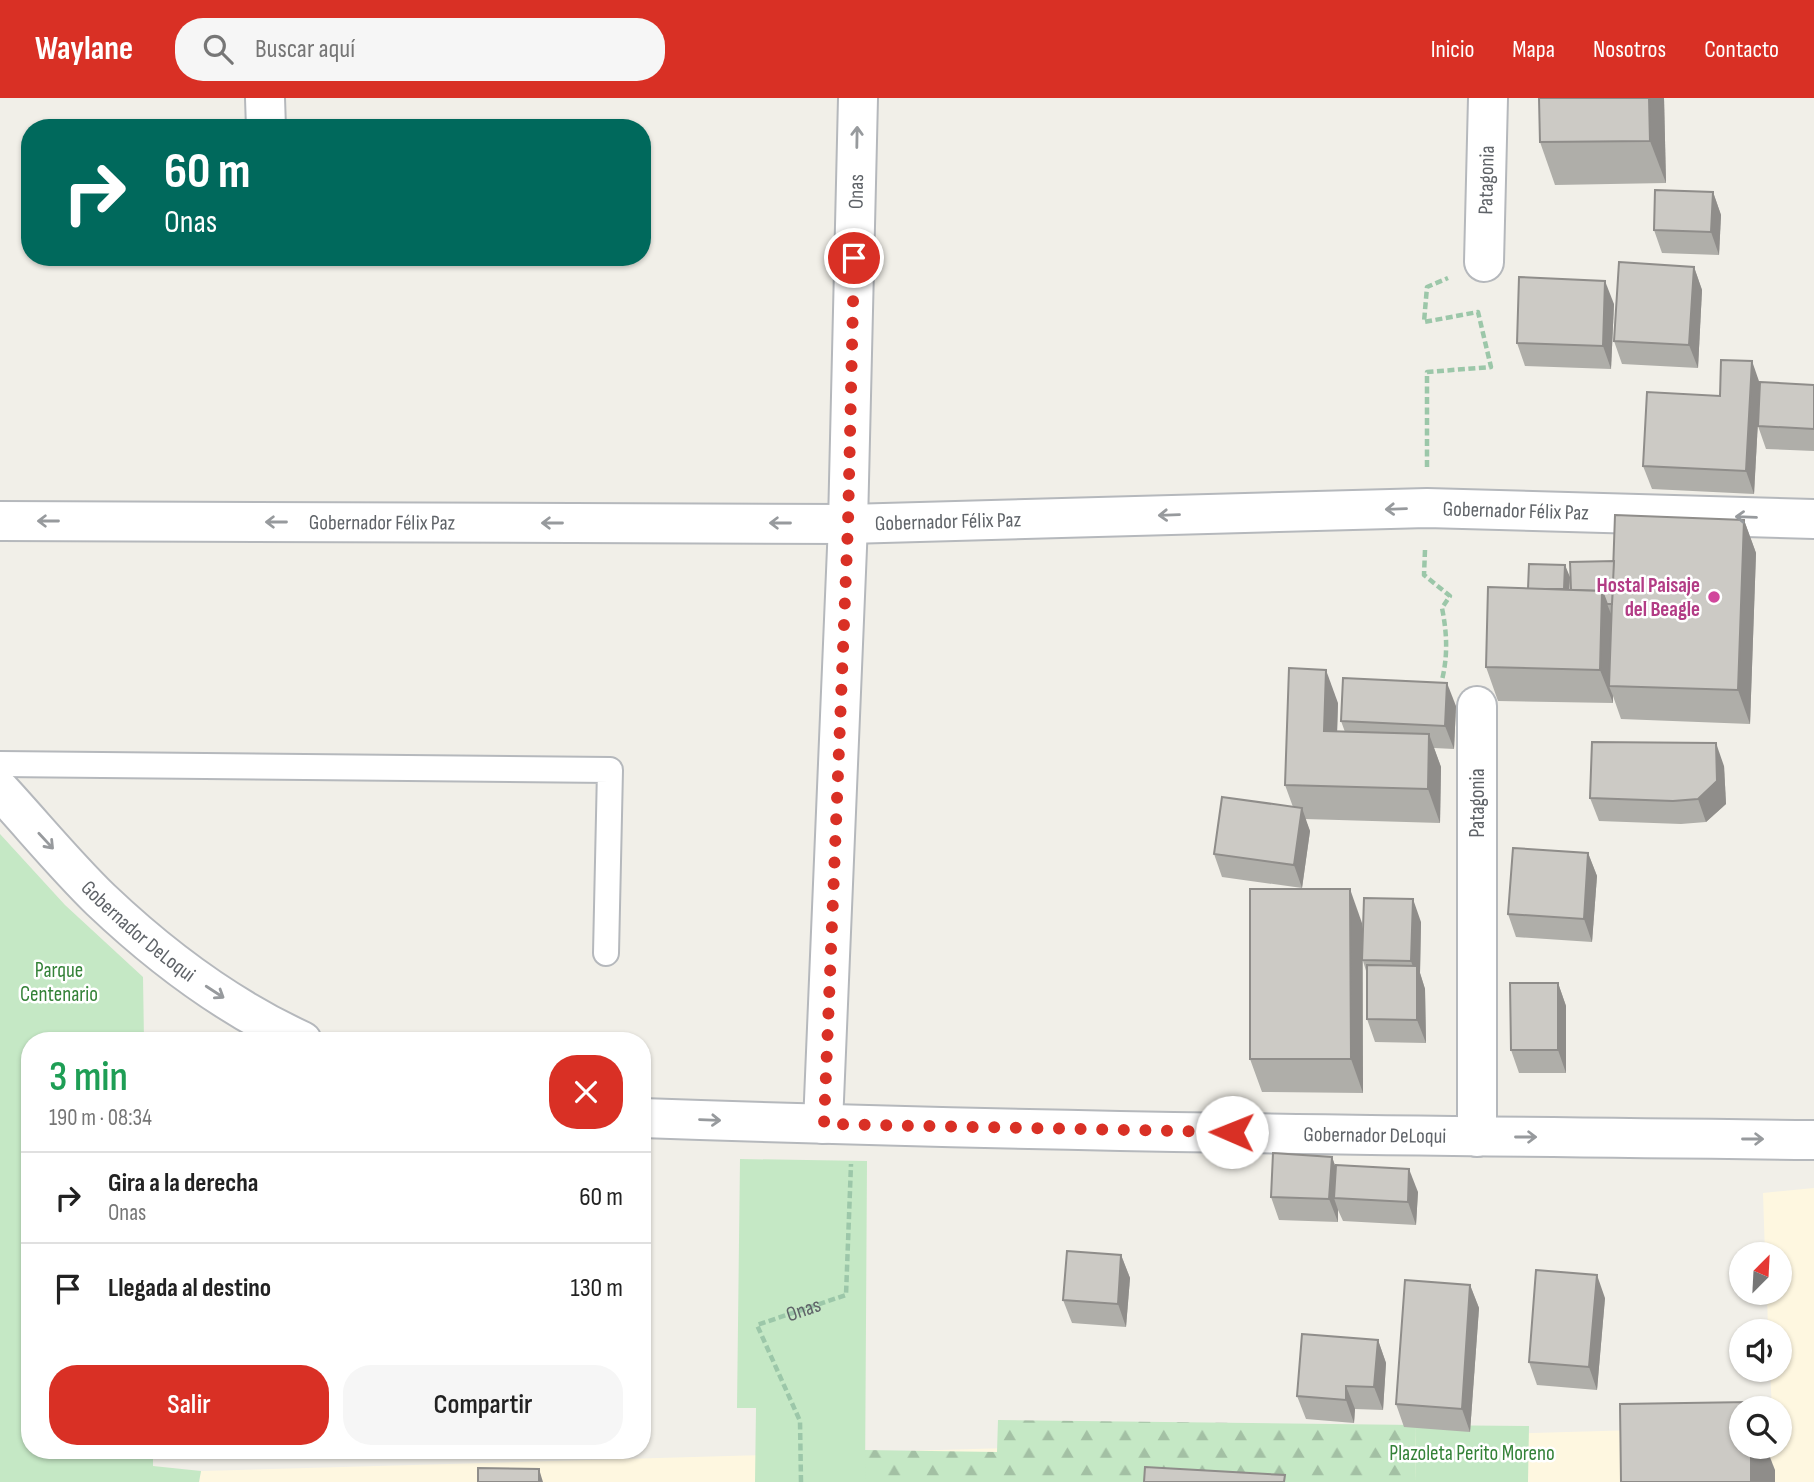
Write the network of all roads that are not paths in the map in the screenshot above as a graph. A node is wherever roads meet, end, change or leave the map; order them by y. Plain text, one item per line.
1 (265, 98) edge
2 (858, 98) edge
3 (1489, 98) edge
4 (266, 119) edge
5 (1484, 262) road end
6 (1814, 519) edge
7 (0, 521) edge
8 (848, 524) junction
9 (1477, 706) road end
10 (0, 764) edge
11 (0, 790) edge
12 (606, 953) dead end
13 (286, 1032) edge
14 (651, 1118) edge
15 (838, 1125) junction
16 (1477, 1137) junction
17 (1814, 1140) edge

1 - 4 street
8 -> 2 street, Onas
3 - 5 street, Patagonia
6 -> 8 street, Gobernador Félix Paz
8 -> 7 street, Gobernador Félix Paz
8 - 15 street, Onas
9 - 16 street, Patagonia
10 - 12 lane
11 -> 13 street, Gobernador DeLoqui
14 -> 15 street, Gobernador DeLoqui
15 - 16 street, Gobernador DeLoqui
16 -> 17 street, Gobernador DeLoqui

